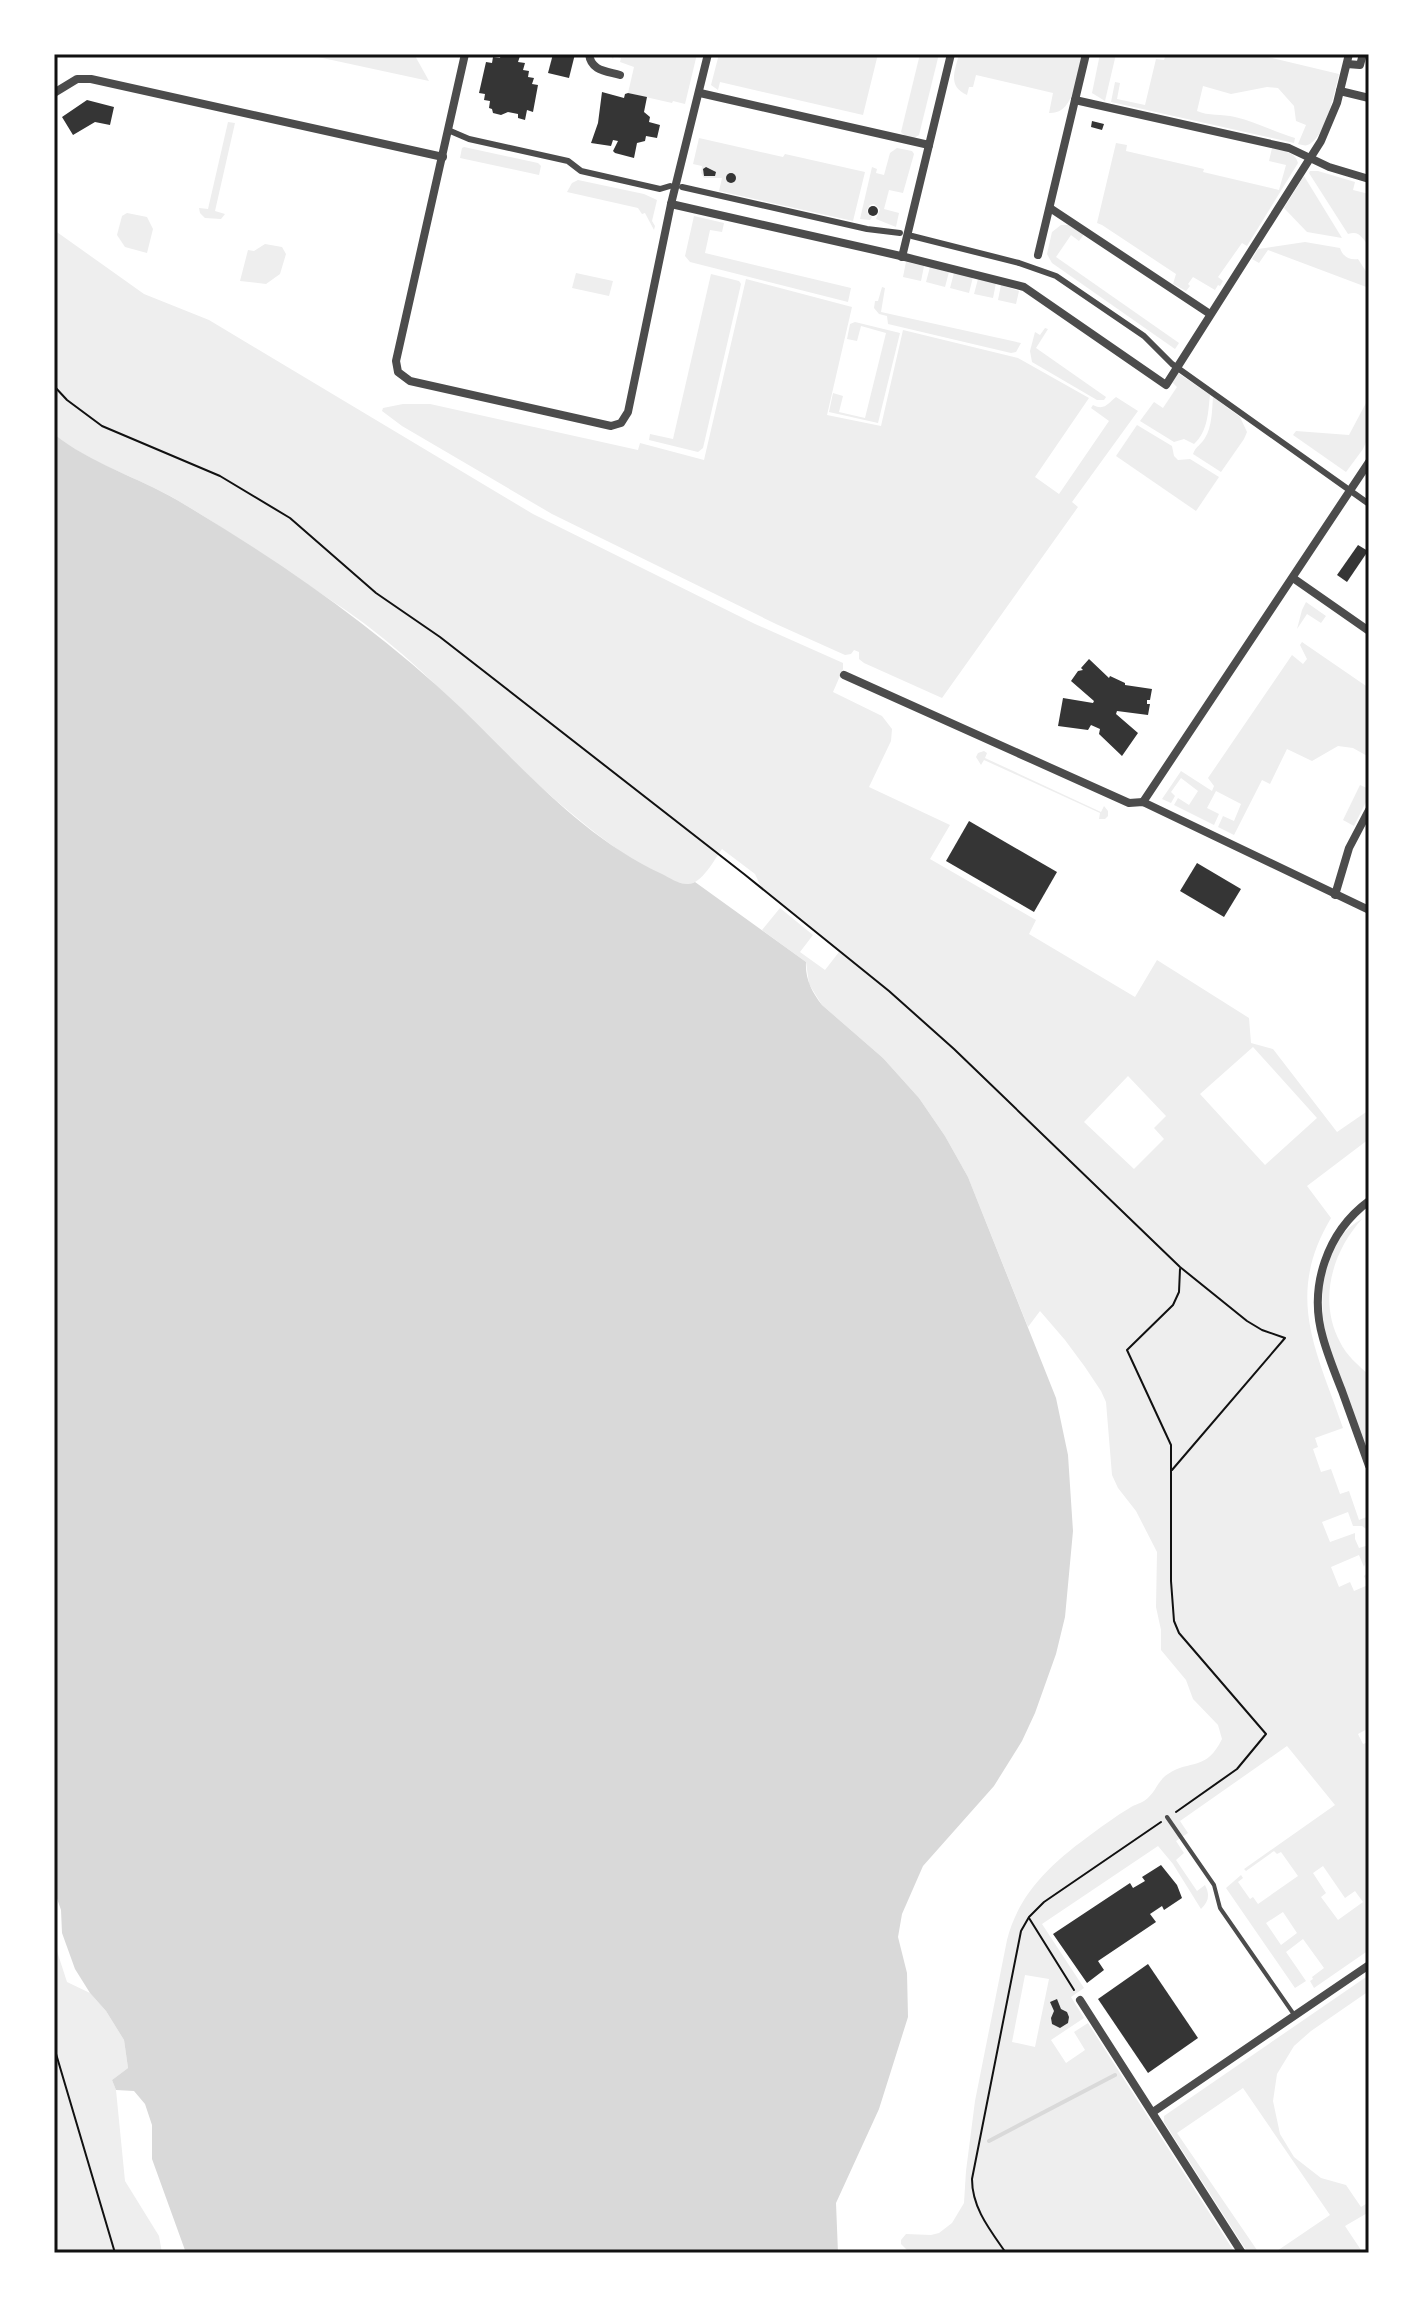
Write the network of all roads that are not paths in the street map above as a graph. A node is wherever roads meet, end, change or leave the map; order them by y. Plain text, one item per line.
1 (465, 54) edge
2 (589, 54) edge
3 (708, 54) edge
4 (951, 54) edge
5 (1086, 54) edge
6 (1363, 54) edge
7 (1348, 59) edge
8 (620, 75) dead end
9 (1340, 91) junction
10 (54, 93) edge
11 (700, 93) junction
12 (1369, 98) edge
13 (1075, 100) junction
14 (448, 130) junction
15 (929, 145) junction
16 (443, 157) junction
17 (1310, 158) junction
18 (1369, 179) edge
19 (670, 186) dead end
20 (682, 187) dead end
21 (671, 204) junction
22 (1050, 208) junction
23 (900, 233) dead end
24 (912, 236) dead end
25 (1038, 255) dead end
26 (902, 257) junction
27 (1210, 314) junction
28 (1178, 368) junction
29 (1369, 462) edge
30 (1349, 491) junction
31 (1369, 504) edge
32 (1293, 578) junction
33 (1369, 631) edge
34 (844, 675) dead end
35 (1143, 802) junction
36 (1369, 810) edge
37 (1335, 895) junction
38 (1369, 910) edge
39 (1369, 1201) edge
40 (1369, 1466) edge
41 (1167, 1817) road end
42 (1369, 1965) edge
43 (1080, 2000) road end
44 (1295, 2016) junction
45 (1153, 2112) junction
46 (1242, 2253) edge

1 - 14 street
2 - 8 street
3 - 11 street
4 - 15 street
5 - 13 street
6 - 7 street
7 - 9 street
9 - 12 street
9 - 17 street
10 - 16 street
11 - 15 street
11 - 21 street
13 - 17 street
13 - 22 street
14 - 16 street
14 - 19 street
15 - 26 street
16 - 21 street
17 - 18 street
17 - 27 street
20 - 23 street
21 - 26 street
22 - 25 street
22 - 27 street
24 - 28 street
26 - 28 street
27 - 28 street
28 - 30 street
29 - 30 street
30 - 31 street
30 - 32 street
32 - 33 street
32 - 35 street
34 - 35 street
35 - 37 street
36 - 37 street
37 - 38 street
39 - 40 street
41 - 44 lane
42 - 44 street
43 - 45 street
44 - 45 street
45 - 46 street

